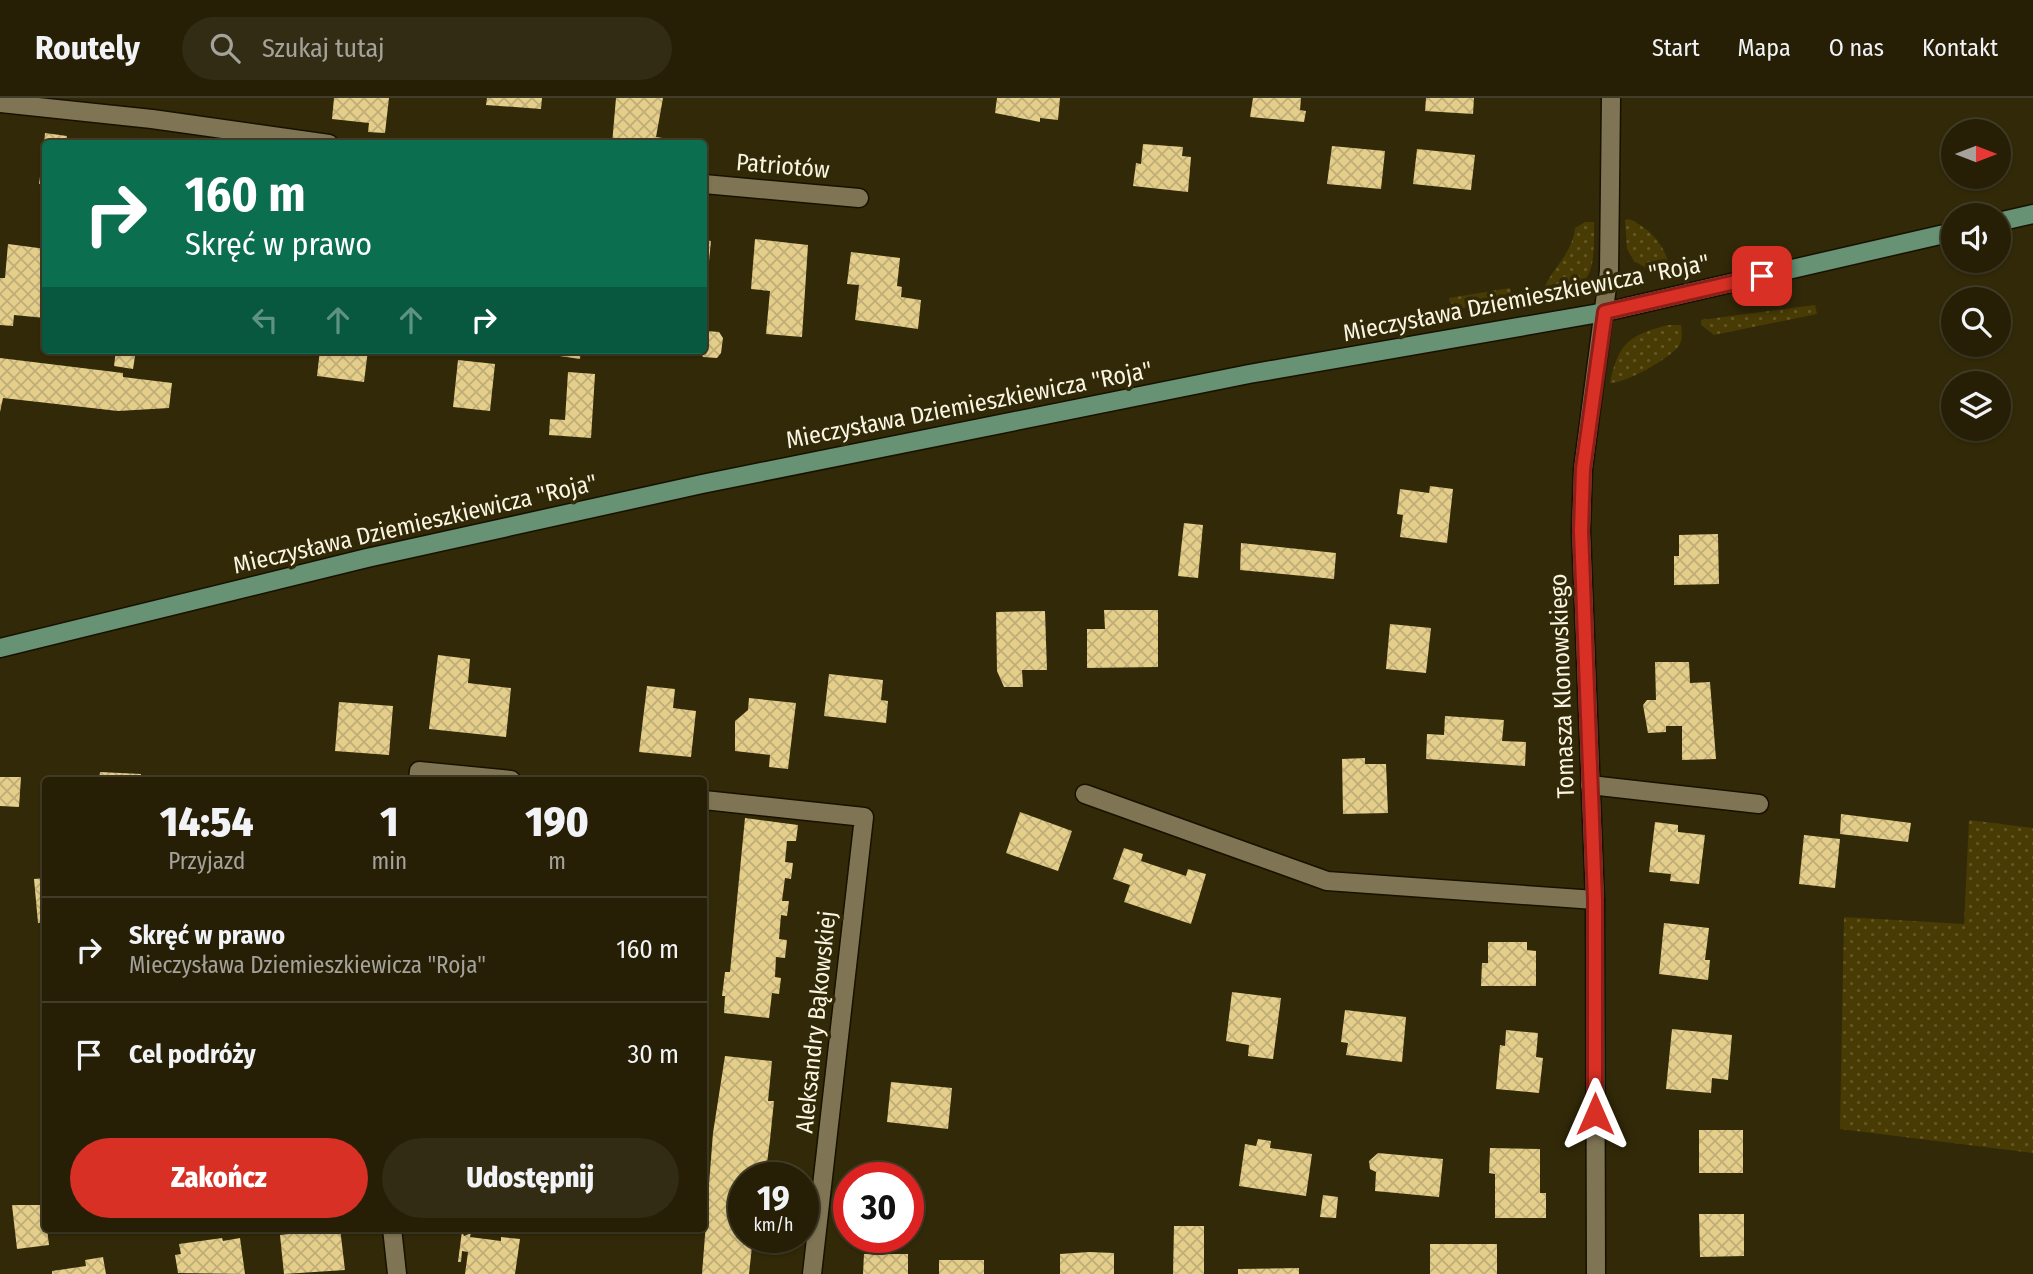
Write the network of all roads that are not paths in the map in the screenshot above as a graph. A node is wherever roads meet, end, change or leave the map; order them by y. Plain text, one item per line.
1 (1611, 98) edge
2 (0, 103) edge
3 (301, 140) edge
4 (707, 184) edge
5 (859, 198) dead end
6 (2033, 214) edge
7 (2011, 219) edge
8 (1941, 235) edge
9 (1605, 312) junction
10 (0, 648) edge
11 (418, 777) edge
12 (480, 777) edge
13 (1590, 785) junction
14 (1084, 794) dead end
15 (707, 800) edge
16 (1759, 804) dead end
17 (1595, 900) junction
18 (392, 1232) edge
19 (397, 1274) edge
20 (812, 1274) edge
21 (1596, 1274) edge

1 - 9 street, Tomasza Klonowskiego
2 - 3 street
4 - 5 street, Patriotów
6 - 7 main road
8 - 9 main road, Mieczysława Dziemieszkiewicza "Roja"
9 - 10 main road, Mieczysława Dziemieszkiewicza "Roja"
9 - 13 street, Tomasza Klonowskiego
11 - 12 street
13 - 16 street
13 - 17 street, Tomasza Klonowskiego
14 - 17 street
15 - 20 street, Aleksandry Bąkowskiej
17 - 21 street, Tomasza Klonowskiego
18 - 19 street

